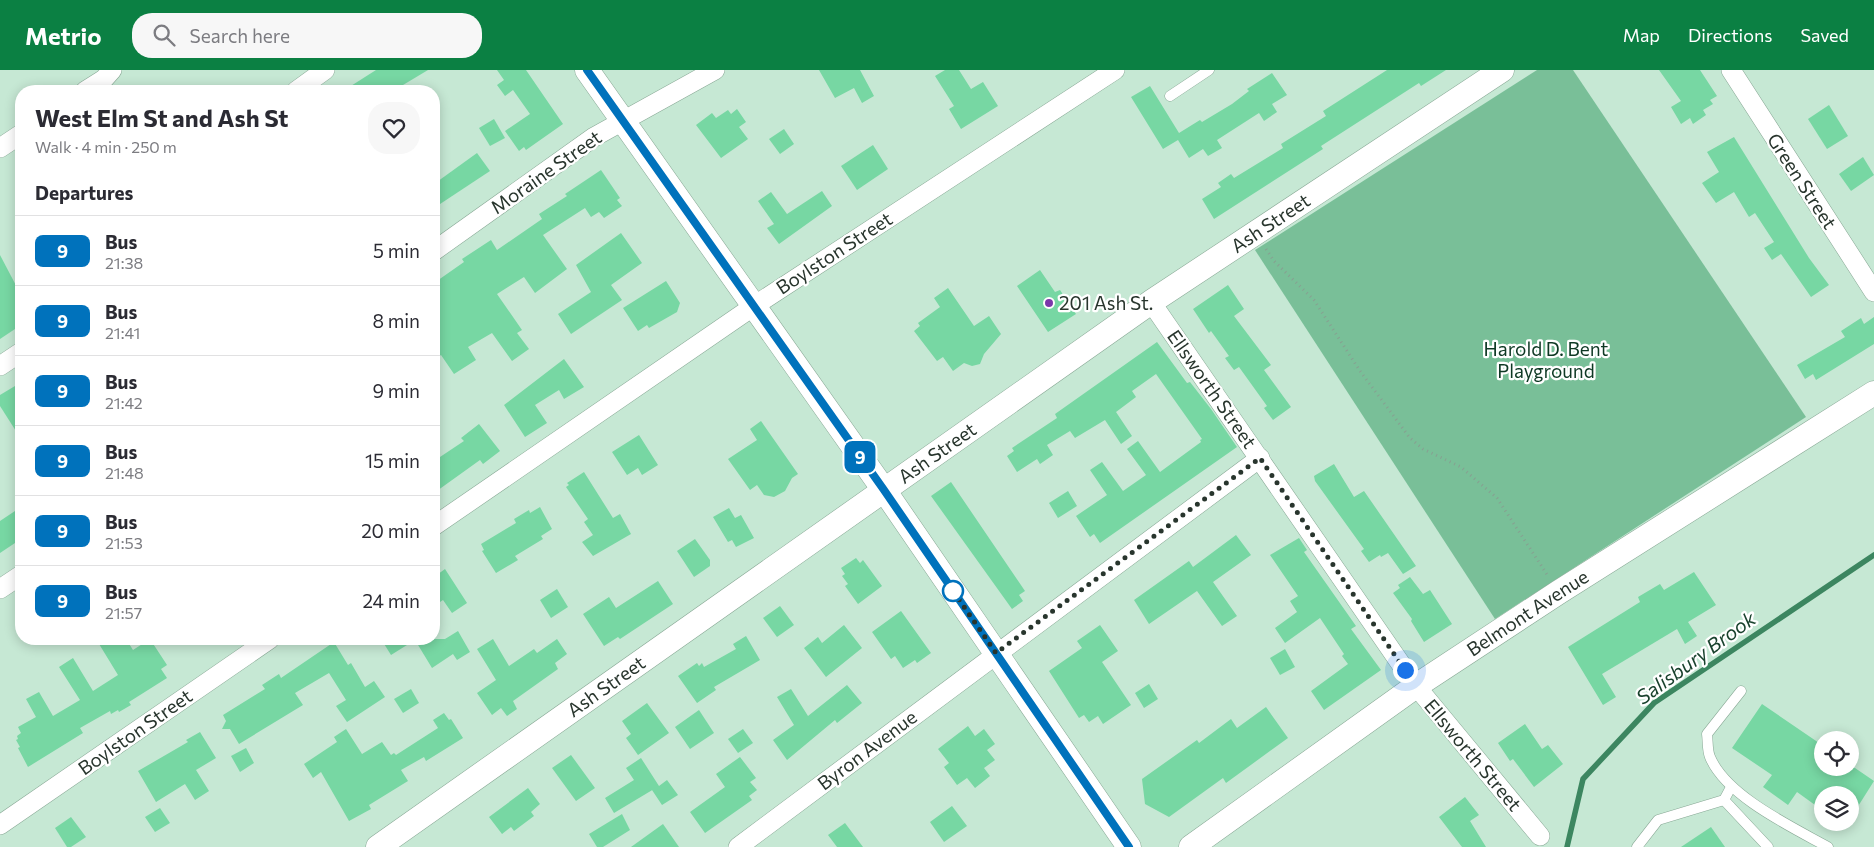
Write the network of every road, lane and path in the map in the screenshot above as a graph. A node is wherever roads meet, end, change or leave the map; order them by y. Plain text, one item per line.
1 (325, 70) edge
2 (587, 70) edge
3 (715, 70) edge
4 (1115, 70) edge
5 (1731, 70) edge
6 (1205, 71) edge
7 (1500, 71) edge
8 (108, 74) edge
9 (93, 85) edge
10 (304, 85) edge
11 (1170, 96) dead end
12 (624, 122) junction
13 (15, 138) edge
14 (0, 148) edge
15 (1256, 234) junction
16 (440, 247) edge
17 (1874, 292) edge
18 (1151, 302) junction
19 (754, 306) junction
20 (15, 356) edge
21 (0, 366) edge
22 (1874, 393) edge
23 (1260, 458) junction
24 (884, 490) junction
25 (440, 522) edge
26 (15, 579) edge
27 (0, 589) edge
28 (1559, 592) junction
29 (261, 645) edge
30 (996, 653) junction
31 (1416, 686) junction
32 (1741, 691) dead end
33 (1731, 787) junction
34 (1724, 800) junction
35 (0, 825) edge
36 (1540, 836) dead end
37 (378, 847) edge
38 (738, 847) edge
39 (1129, 847) edge
40 (1191, 847) edge
41 (1637, 847) edge
42 (1768, 847) edge
43 (1828, 847) edge

1 - 10 street
2 - 12 street
3 - 12 street, Moraine Street
4 - 19 street, Boylston Street
5 - 17 street, Green Street
6 - 11 lane
7 - 15 street, Ash Street
8 - 9 street
12 - 16 street, Moraine Street
12 - 19 street
13 - 14 street
15 - 18 street, Ash Street
15 - 28 path
18 - 23 street, Ellsworth Street
18 - 24 street, Ash Street
19 - 24 street
19 - 25 street, Boylston Street
20 - 21 street
22 - 28 street, Belmont Avenue
23 - 30 street, Byron Avenue
23 - 31 street, Ellsworth Street
24 - 30 street
24 - 37 street, Ash Street
26 - 27 street
28 - 31 street, Belmont Avenue
29 - 35 street, Boylston Street
30 - 38 street, Byron Avenue
30 - 39 street
31 - 36 street, Ellsworth Street
31 - 40 street, Belmont Avenue
32 - 33 lane
33 - 34 lane
33 - 43 lane
34 - 41 lane
34 - 42 lane

